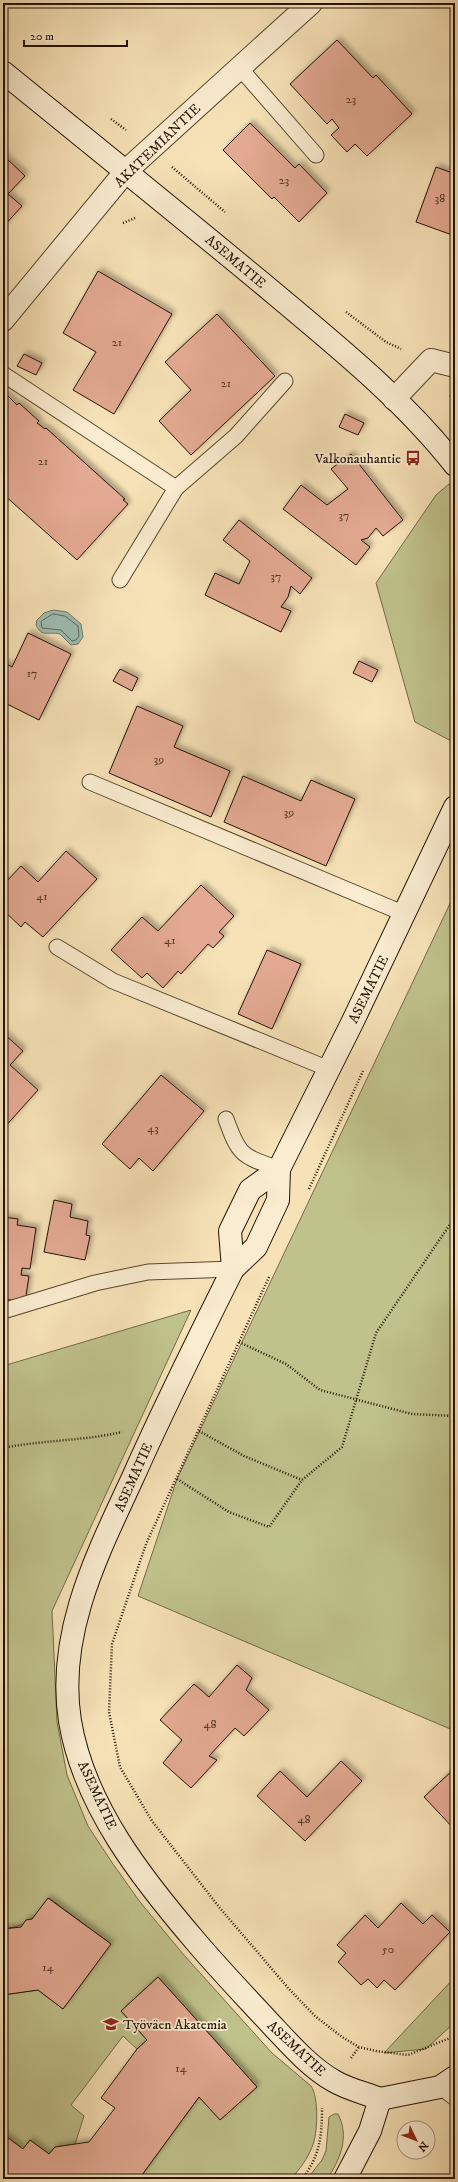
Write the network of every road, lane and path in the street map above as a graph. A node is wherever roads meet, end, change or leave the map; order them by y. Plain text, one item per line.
1 (311, 3) edge
2 (239, 67) junction
3 (3, 72) edge
4 (316, 156) dead end
5 (126, 171) junction
6 (3, 320) edge
7 (455, 366) edge
8 (3, 374) edge
9 (285, 381) dead end
10 (394, 399) junction
11 (455, 465) edge
12 (176, 488) junction
13 (120, 580) dead end
14 (90, 782) dead end
15 (455, 807) edge
16 (405, 914) junction
17 (58, 947) dead end
18 (365, 1067) dead end
19 (329, 1069) junction
20 (226, 1119) dead end
21 (279, 1169) junction
22 (309, 1190) dead end
23 (455, 1216) edge
24 (233, 1268) junction
25 (272, 1270) dead end
26 (3, 1311) edge
27 (239, 1342) junction
28 (357, 1399) junction
29 (455, 1416) edge
30 (130, 1430) dead end
31 (199, 1431) junction
32 (3, 1448) edge
33 (177, 1479) junction
34 (302, 1480) junction
35 (455, 2036) edge
36 (450, 2087) edge
37 (380, 2099) junction
38 (345, 2179) edge

1 - 2 street, AKATEMIANTIE
2 - 4 lane
2 - 5 street, AKATEMIANTIE
3 - 5 street, ASEMATIE
5 - 6 street, AKATEMIANTIE
5 - 10 street, ASEMATIE
7 - 10 street
8 - 12 lane
9 - 12 lane
10 - 11 street, ASEMATIE
12 - 13 lane
14 - 16 lane
15 - 16 street, ASEMATIE
16 - 19 street, ASEMATIE
17 - 19 lane
18 - 22 path
19 - 21 street, ASEMATIE
20 - 21 lane
21 - 24 street, ASEMATIE
21 - 24 street, ASEMATIE
23 - 28 path
24 - 26 lane
24 - 37 street, ASEMATIE
25 - 27 path
27 - 28 path
27 - 31 path
28 - 29 path
28 - 34 path
30 - 32 path
31 - 33 path
31 - 34 path
33 - 34 path
33 - 35 path
36 - 37 street
37 - 38 street

